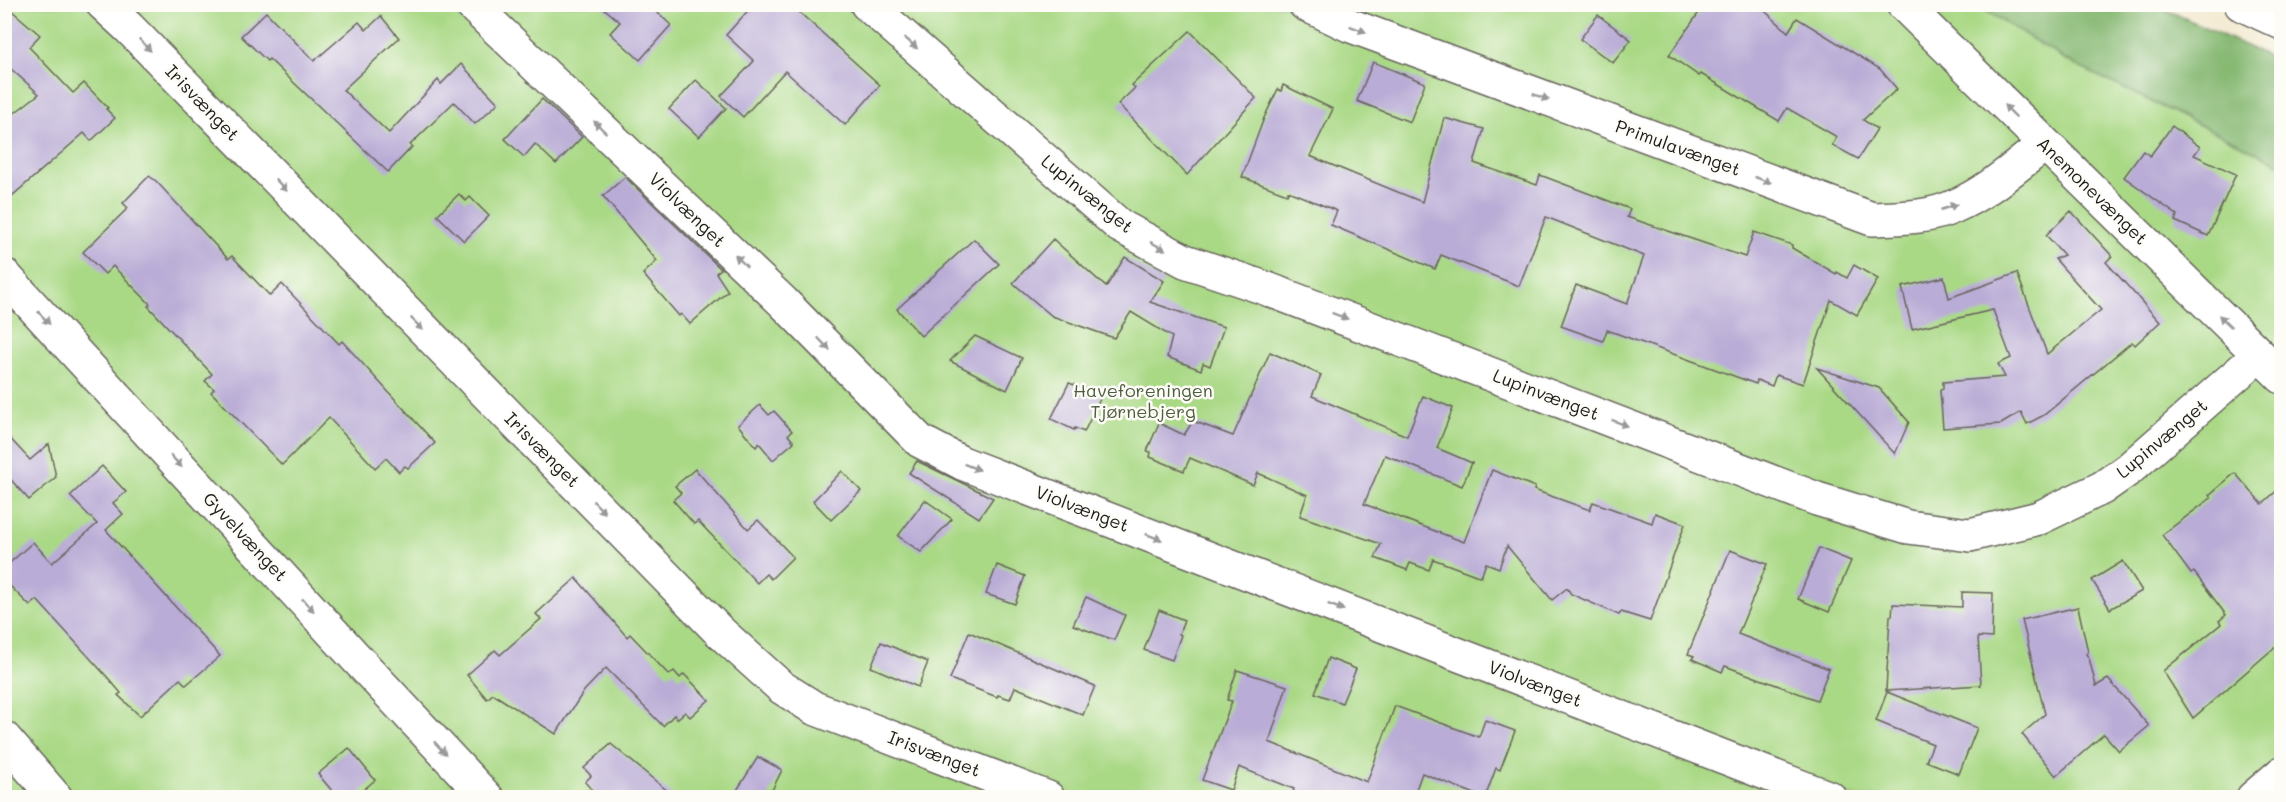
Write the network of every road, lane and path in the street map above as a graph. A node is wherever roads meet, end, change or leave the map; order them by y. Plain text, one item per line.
1 (103, 4) edge
2 (471, 4) edge
3 (867, 4) edge
4 (1305, 4) edge
5 (1903, 4) edge
6 (2241, 4) edge
7 (2282, 23) edge
8 (2044, 145) junction
9 (4, 274) edge
10 (2270, 366) edge
11 (4, 738) edge
12 (2282, 773) edge
13 (56, 798) edge
14 (487, 798) edge
15 (1048, 798) edge
16 (1830, 798) edge
17 (2253, 798) edge

1 -> 15 street, Irisvænget
2 - 16 street, Violvænget
3 -> 10 street, Lupinvænget
4 -> 8 street, Primulavænget
8 -> 5 street, Anemonevænget
6 - 7 street
10 -> 8 street, Anemonevænget
9 -> 14 street, Gyvelvænget
11 - 13 street
12 - 17 street

